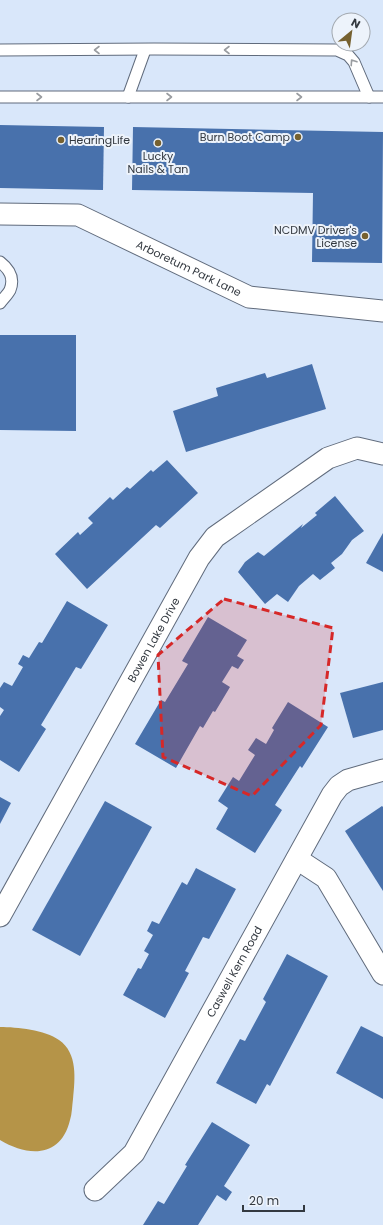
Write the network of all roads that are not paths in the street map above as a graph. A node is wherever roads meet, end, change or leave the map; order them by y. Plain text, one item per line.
1 (0, 50) edge
2 (145, 50) junction
3 (0, 97) edge
4 (128, 97) junction
5 (369, 97) junction
6 (383, 97) edge
7 (0, 214) edge
8 (0, 262) edge
9 (0, 302) edge
10 (383, 311) edge
11 (383, 454) edge
12 (383, 770) edge
13 (297, 859) junction
14 (0, 916) edge
15 (383, 974) edge
16 (95, 1190) dead end

2 -> 1 lane
2 - 4 lane
5 -> 2 lane
3 -> 4 lane
4 -> 5 lane
5 - 6 lane
7 - 10 street, Arboretum Park Lane
8 - 9 lane
11 - 14 street, Bowen Lake Drive
12 - 13 street, Caswell Kern Road
13 - 15 street
13 - 16 street, Caswell Kern Road

